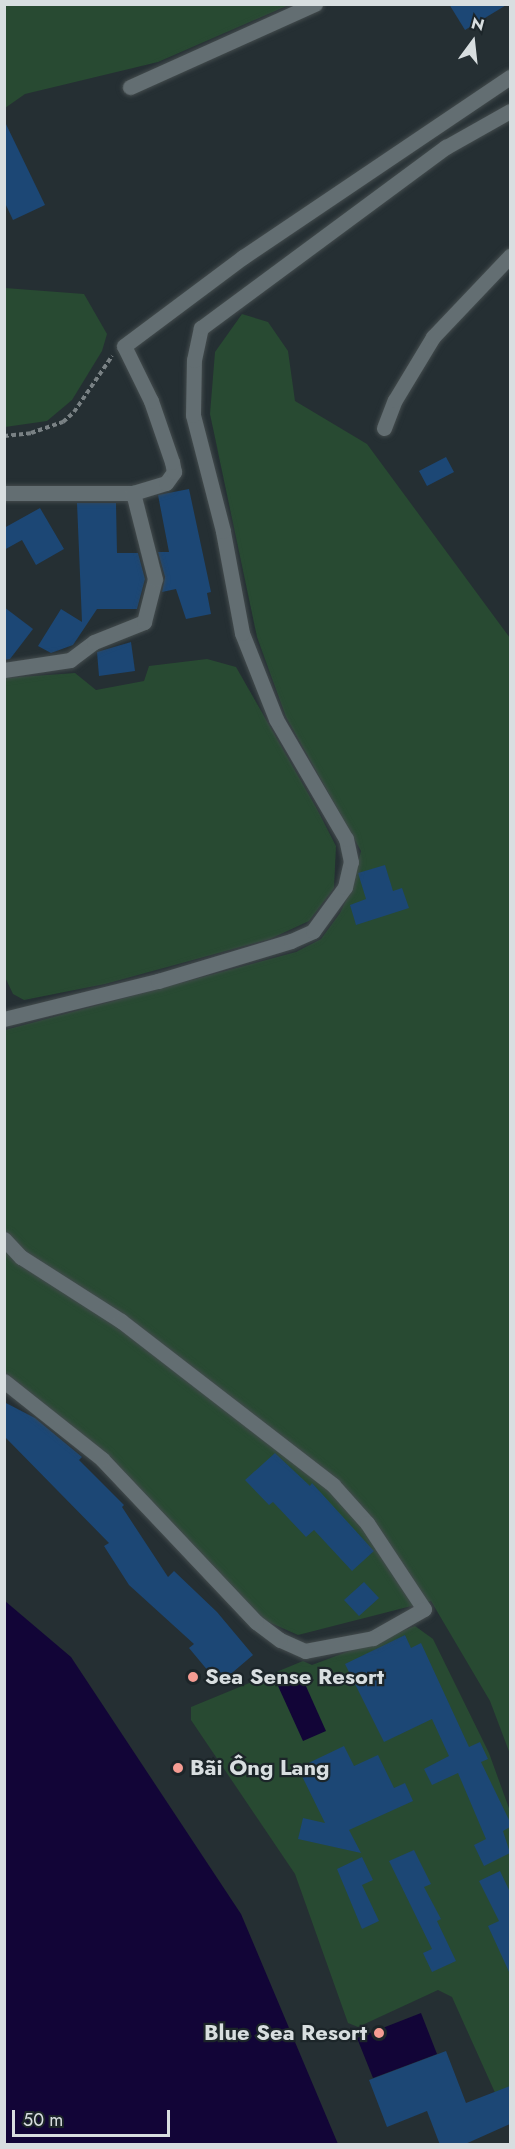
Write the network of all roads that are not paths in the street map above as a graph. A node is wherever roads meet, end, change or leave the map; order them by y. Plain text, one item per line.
1 (315, 4) edge
2 (510, 77) edge
3 (130, 87) dead end
4 (510, 111) edge
5 (510, 256) edge
6 (384, 428) dead end
7 (4, 493) edge
8 (133, 493) junction
9 (4, 670) edge
10 (4, 1018) edge
11 (4, 1239) edge
12 (4, 1381) edge

1 - 3 street
2 - 8 street
4 - 10 street
5 - 6 street
7 - 8 street
8 - 9 street
11 - 12 street

